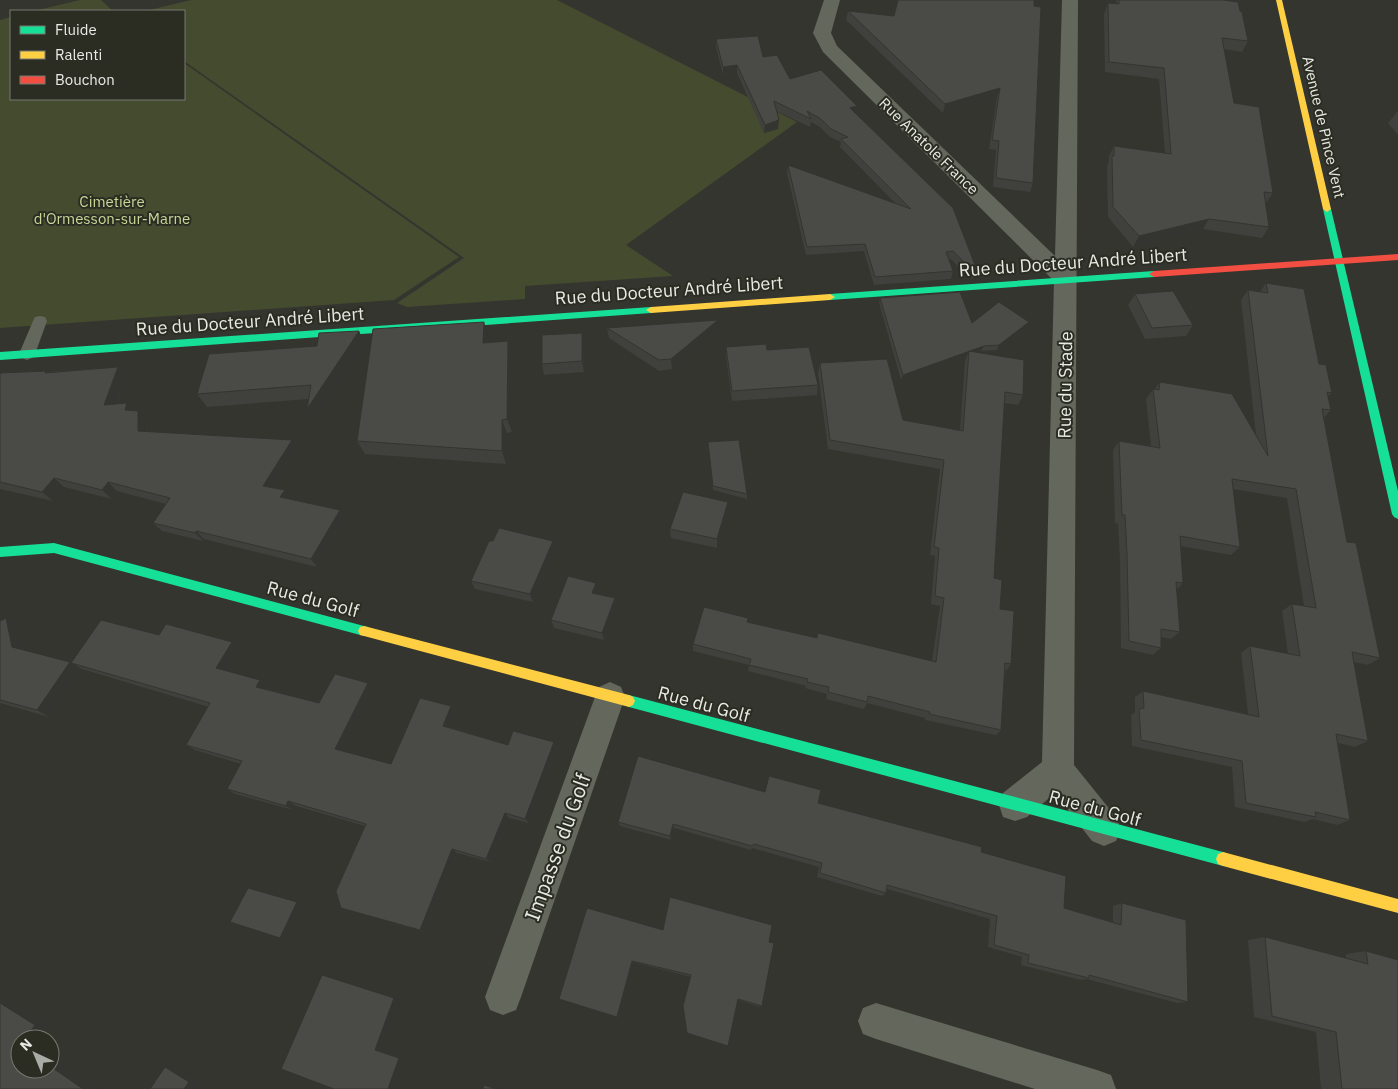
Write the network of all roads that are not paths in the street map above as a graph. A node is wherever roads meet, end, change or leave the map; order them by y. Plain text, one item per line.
1 (832, 0) edge
2 (1070, 0) edge
3 (1279, 0) edge
4 (1398, 258) edge
5 (1341, 261) junction
6 (1066, 279) junction
7 (40, 321) dead end
8 (27, 354) junction
9 (0, 356) edge
10 (1394, 480) edge
11 (1398, 514) edge
12 (0, 552) edge
13 (610, 697) junction
14 (1058, 770) junction
15 (1015, 805) junction
16 (1104, 828) junction
17 (1398, 906) edge
18 (503, 997) dead end
19 (876, 1021) dead end
20 (1096, 1089) edge

1 - 6 street, Rue Anatole France
2 - 6 street, Rue du Stade
3 - 5 street, Avenue de Pince Vent
4 - 5 street, Rue du Docteur André Libert
5 - 6 street, Rue du Docteur André Libert
5 - 10 street, Avenue de Pince Vent
6 - 8 street, Rue du Docteur André Libert
6 - 14 street, Rue du Stade
7 - 8 lane
8 - 9 street, Rue du Docteur André Libert
10 - 11 street, Avenue de Pince Vent
12 - 13 street, Rue du Golf
13 - 15 street, Rue du Golf
13 - 18 street, Impasse du Golf
14 - 15 street
14 - 16 street
15 - 16 street, Rue du Golf
16 - 17 street, Rue du Golf
19 - 20 street

